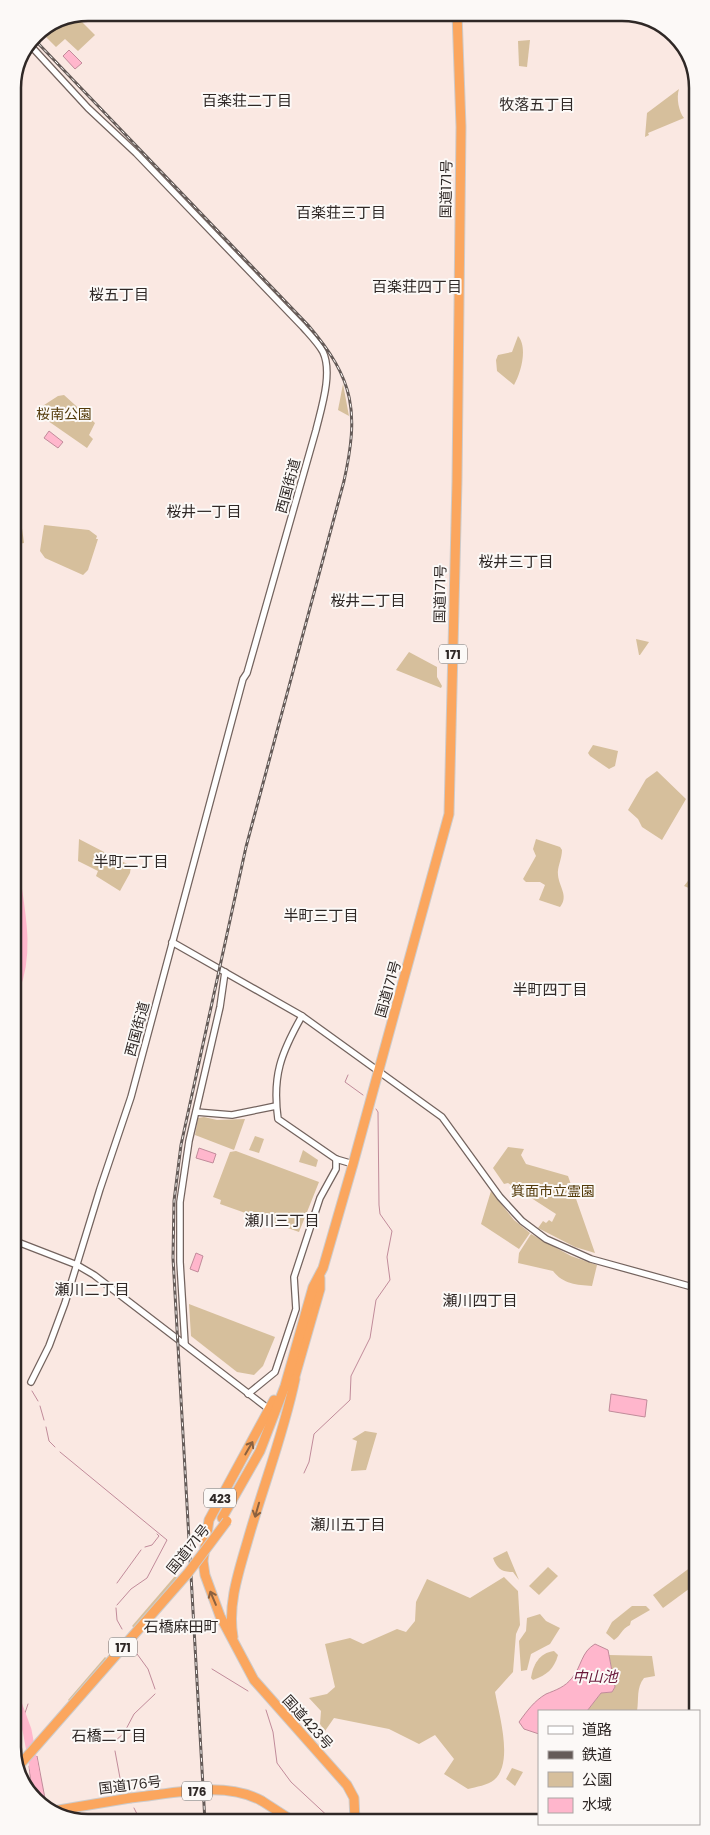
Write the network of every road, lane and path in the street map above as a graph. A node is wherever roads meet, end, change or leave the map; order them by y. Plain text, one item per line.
1 (457, 21) edge
2 (34, 49) edge
3 (172, 942) junction
4 (225, 972) junction
5 (302, 1016) junction
6 (378, 1070) junction
7 (276, 1106) junction
8 (196, 1112) junction
9 (336, 1159) junction
10 (353, 1164) junction
11 (21, 1243) edge
12 (77, 1265) junction
13 (320, 1278) junction
14 (689, 1286) edge
15 (185, 1344) junction
16 (291, 1363) junction
17 (295, 1379) junction
18 (31, 1382) dead end
19 (248, 1394) junction
20 (270, 1410) junction
21 (224, 1520) junction
22 (232, 1613) junction
23 (220, 1616) junction
24 (234, 1642) junction
25 (22, 1754) edge
26 (23, 1761) edge
27 (63, 1809) edge
28 (282, 1814) edge
29 (355, 1814) edge

1 - 6 highway, 国道171号 / 171
2 - 3 street, 西国街道
3 - 4 street
3 - 12 street, 西国街道
4 - 5 street
4 - 8 street
5 - 6 street
5 - 7 street
6 - 10 highway, 国道171号 / 171
6 - 14 street
7 - 8 street
7 - 9 street
8 - 15 street
9 - 10 street
9 - 19 street
10 - 13 highway, 国道171号 / 171
11 - 12 street
12 - 15 street
12 - 18 street, 西国街道
13 - 16 highway, 国道171号 / 171
13 - 17 highway, 国道171号 / 171
15 - 19 street
16 - 20 highway, 423
16 - 21 highway, 国道171号 / 171
17 - 21 highway, 国道171号 / 171
17 -> 22 highway, 423
19 - 20 street
23 -> 20 highway, 423
21 - 25 highway, 国道171号 / 171
21 - 26 highway, 国道171号 / 171, bridge
22 - 23 highway
22 - 24 highway, 423
23 - 24 highway, 423
24 - 29 highway, 国道423号 / 423
27 - 28 highway, 国道176号 / 176, bridge

